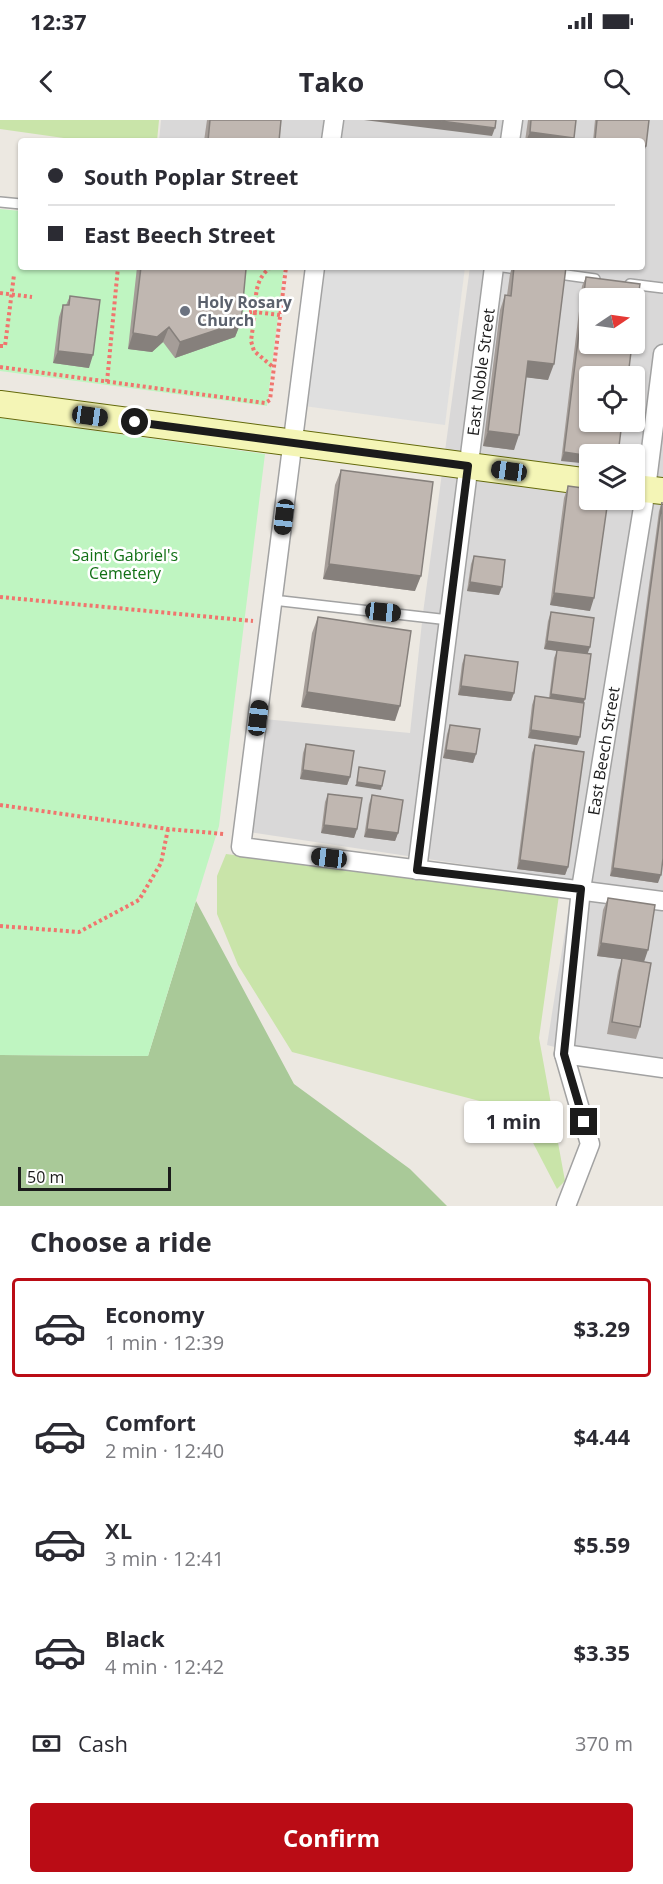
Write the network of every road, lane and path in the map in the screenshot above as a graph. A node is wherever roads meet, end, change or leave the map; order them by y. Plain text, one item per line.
1 (334, 120) edge
2 (513, 120) edge
3 (331, 138) edge
4 (510, 138) edge
5 (0, 202) edge
6 (18, 204) edge
7 (118, 270) edge
8 (267, 270) edge
9 (286, 270) edge
10 (315, 270) edge
11 (494, 270) edge
12 (527, 270) edge
13 (14, 275) dead end
14 (606, 280) edge
15 (617, 282) edge
16 (663, 288) edge
17 (0, 293) edge
18 (12, 295) junction
19 (32, 297) dead end
20 (252, 312) junction
21 (280, 315) junction
22 (0, 346) edge
23 (663, 354) edge
24 (0, 367) edge
25 (274, 367) junction
26 (107, 382) junction
27 (0, 404) edge
28 (293, 442) junction
29 (468, 466) junction
30 (579, 481) edge
31 (648, 489) edge
32 (0, 597) edge
33 (273, 600) junction
34 (449, 620) junction
35 (270, 623) junction
36 (0, 805) edge
37 (168, 830) junction
38 (242, 842) junction
39 (417, 870) junction
40 (581, 889) junction
41 (663, 901) edge
42 (0, 926) edge
43 (564, 1054) junction
44 (663, 1068) edge
45 (566, 1206) edge

1 - 3 street
2 - 4 street
5 - 6 lane
7 - 26 path
8 - 20 path
9 - 21 path
10 - 28 street
11 - 29 street, East Noble Street
12 - 14 lane
13 - 18 path
15 - 16 lane
17 - 18 path
18 - 19 path
18 - 22 path
20 - 21 path
20 - 25 path
21 - 25 path
23 - 31 street, East Beech Street
24 - 26 path
25 - 26 path
27 - 28 main road
28 - 29 main road
28 - 33 street
29 - 30 main road
29 - 34 street, East Noble Street
31 - 40 street, East Beech Street
32 - 35 path
33 - 34 lane
33 - 35 street
34 - 39 street, East Noble Street
35 - 38 street
36 - 37 path
37 - 38 path
37 - 42 path
38 - 39 street
39 - 40 street
40 - 41 street
40 - 43 street, East Beech Street
43 - 44 street
43 - 45 street, East Beech Street

